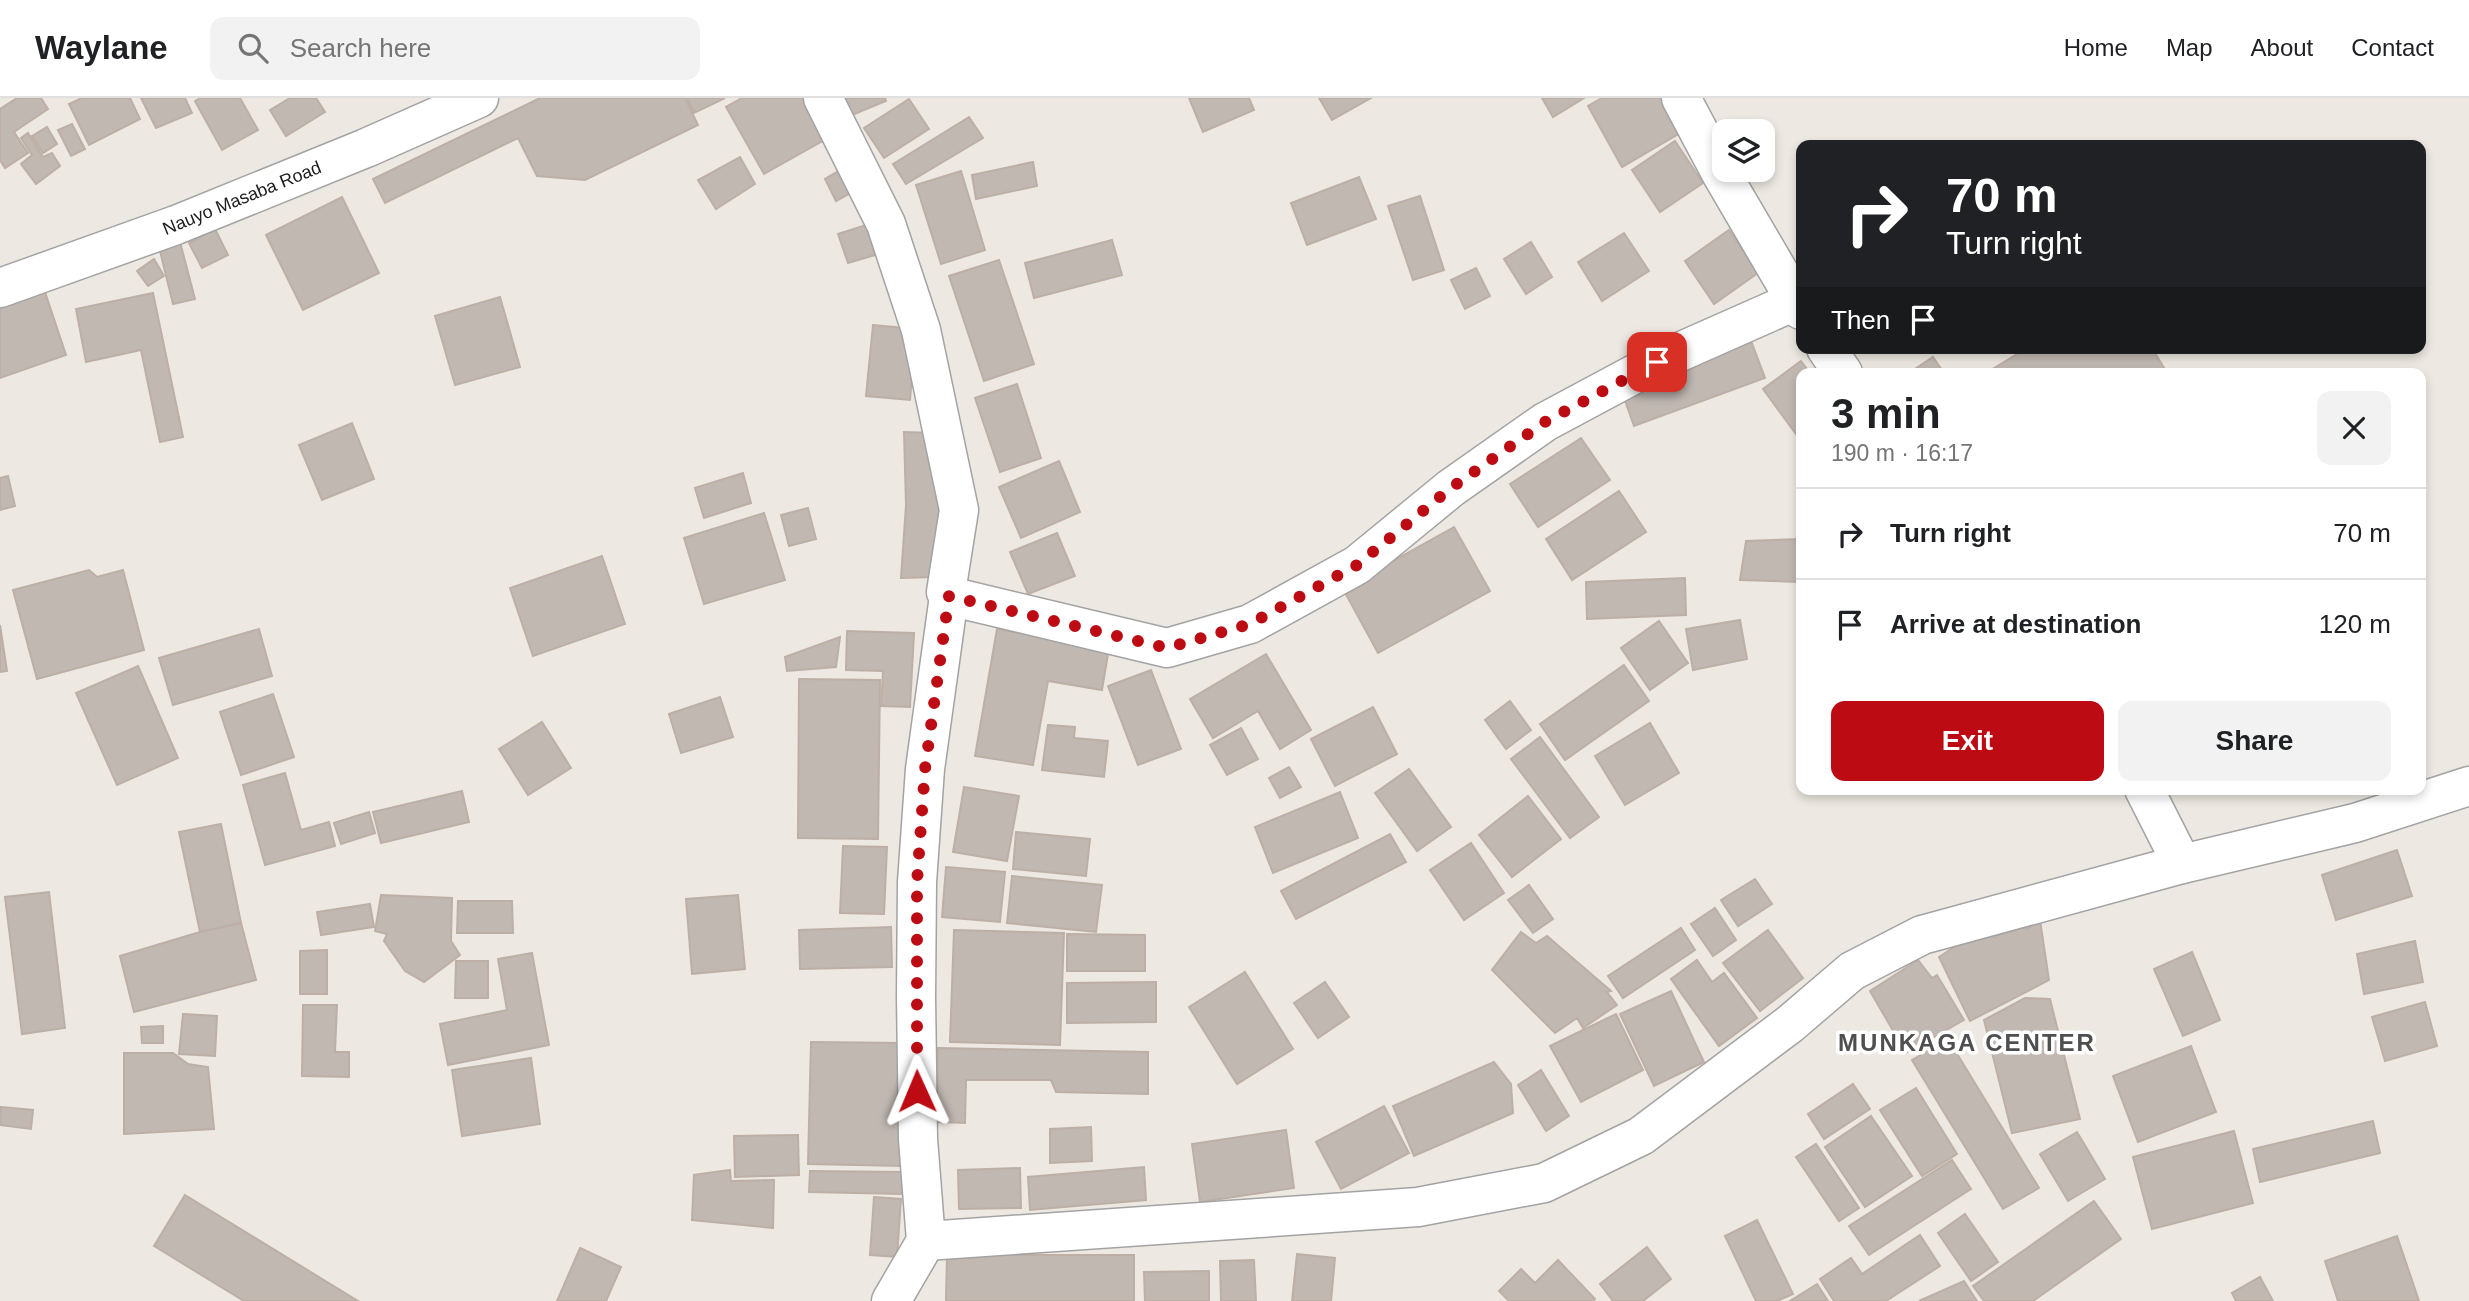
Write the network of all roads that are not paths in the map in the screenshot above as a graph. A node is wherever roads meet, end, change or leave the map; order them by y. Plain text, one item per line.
1 (479, 98) edge
2 (823, 98) edge
3 (1681, 98) edge
4 (0, 288) edge
5 (1796, 302) edge
6 (1796, 307) edge
7 (949, 596) junction
8 (2469, 786) edge
9 (2147, 795) edge
10 (2182, 864) junction
11 (926, 1241) junction
12 (891, 1301) edge

1 - 4 street, Nauyo Masaba Road
2 - 7 street
3 - 5 street
6 - 7 street
7 - 11 street
8 - 10 street
9 - 10 street
10 - 11 street
11 - 12 street

